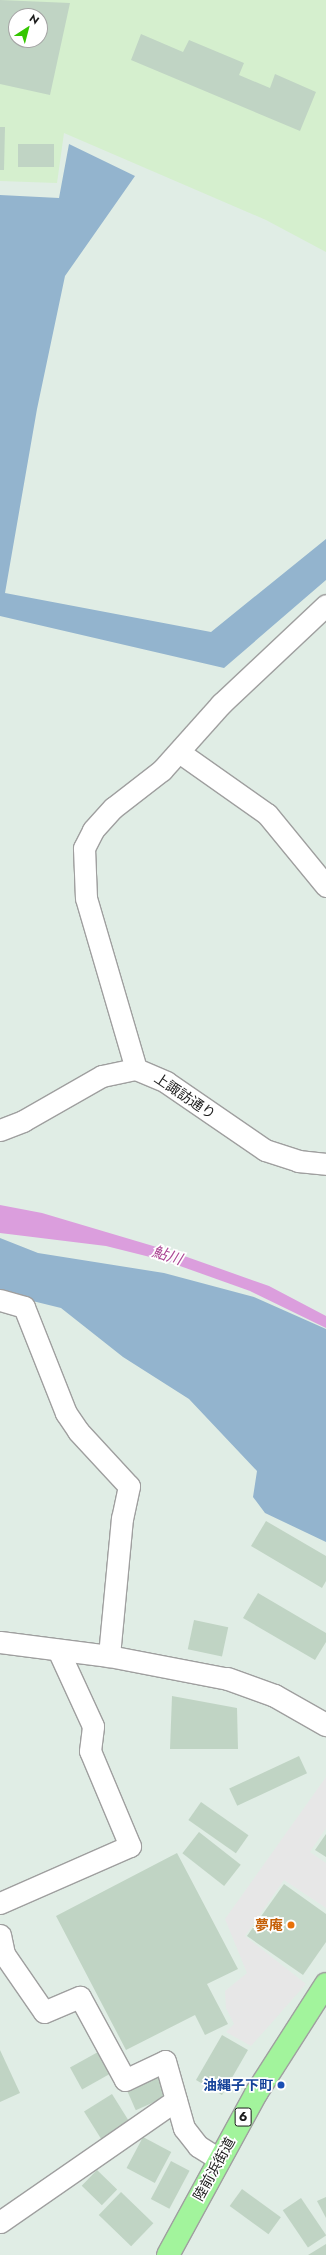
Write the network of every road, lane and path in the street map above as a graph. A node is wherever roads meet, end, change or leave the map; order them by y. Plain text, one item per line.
1 (326, 605) edge
2 (179, 752) junction
3 (326, 886) edge
4 (136, 1068) junction
5 (0, 1130) edge
6 (326, 1164) edge
7 (0, 1300) edge
8 (0, 1642) edge
9 (58, 1650) junction
10 (108, 1656) junction
11 (228, 1679) joint
12 (326, 1725) edge
13 (0, 1903) edge
14 (0, 1935) edge
15 (326, 1984) edge
16 (176, 2100) junction
17 (219, 2159) junction
18 (0, 2222) edge
19 (168, 2255) edge

1 - 2 street
2 - 3 street
2 - 4 street
4 - 5 street
4 - 6 street, 上諏訪通り
7 - 10 street
8 - 9 street
9 - 10 street
9 - 13 street
10 - 11 street
11 - 12 street
14 - 16 street
15 - 17 highway, 陸前浜街道 / 6
16 - 17 street
16 - 18 street
17 - 19 highway, 陸前浜街道 / 6

